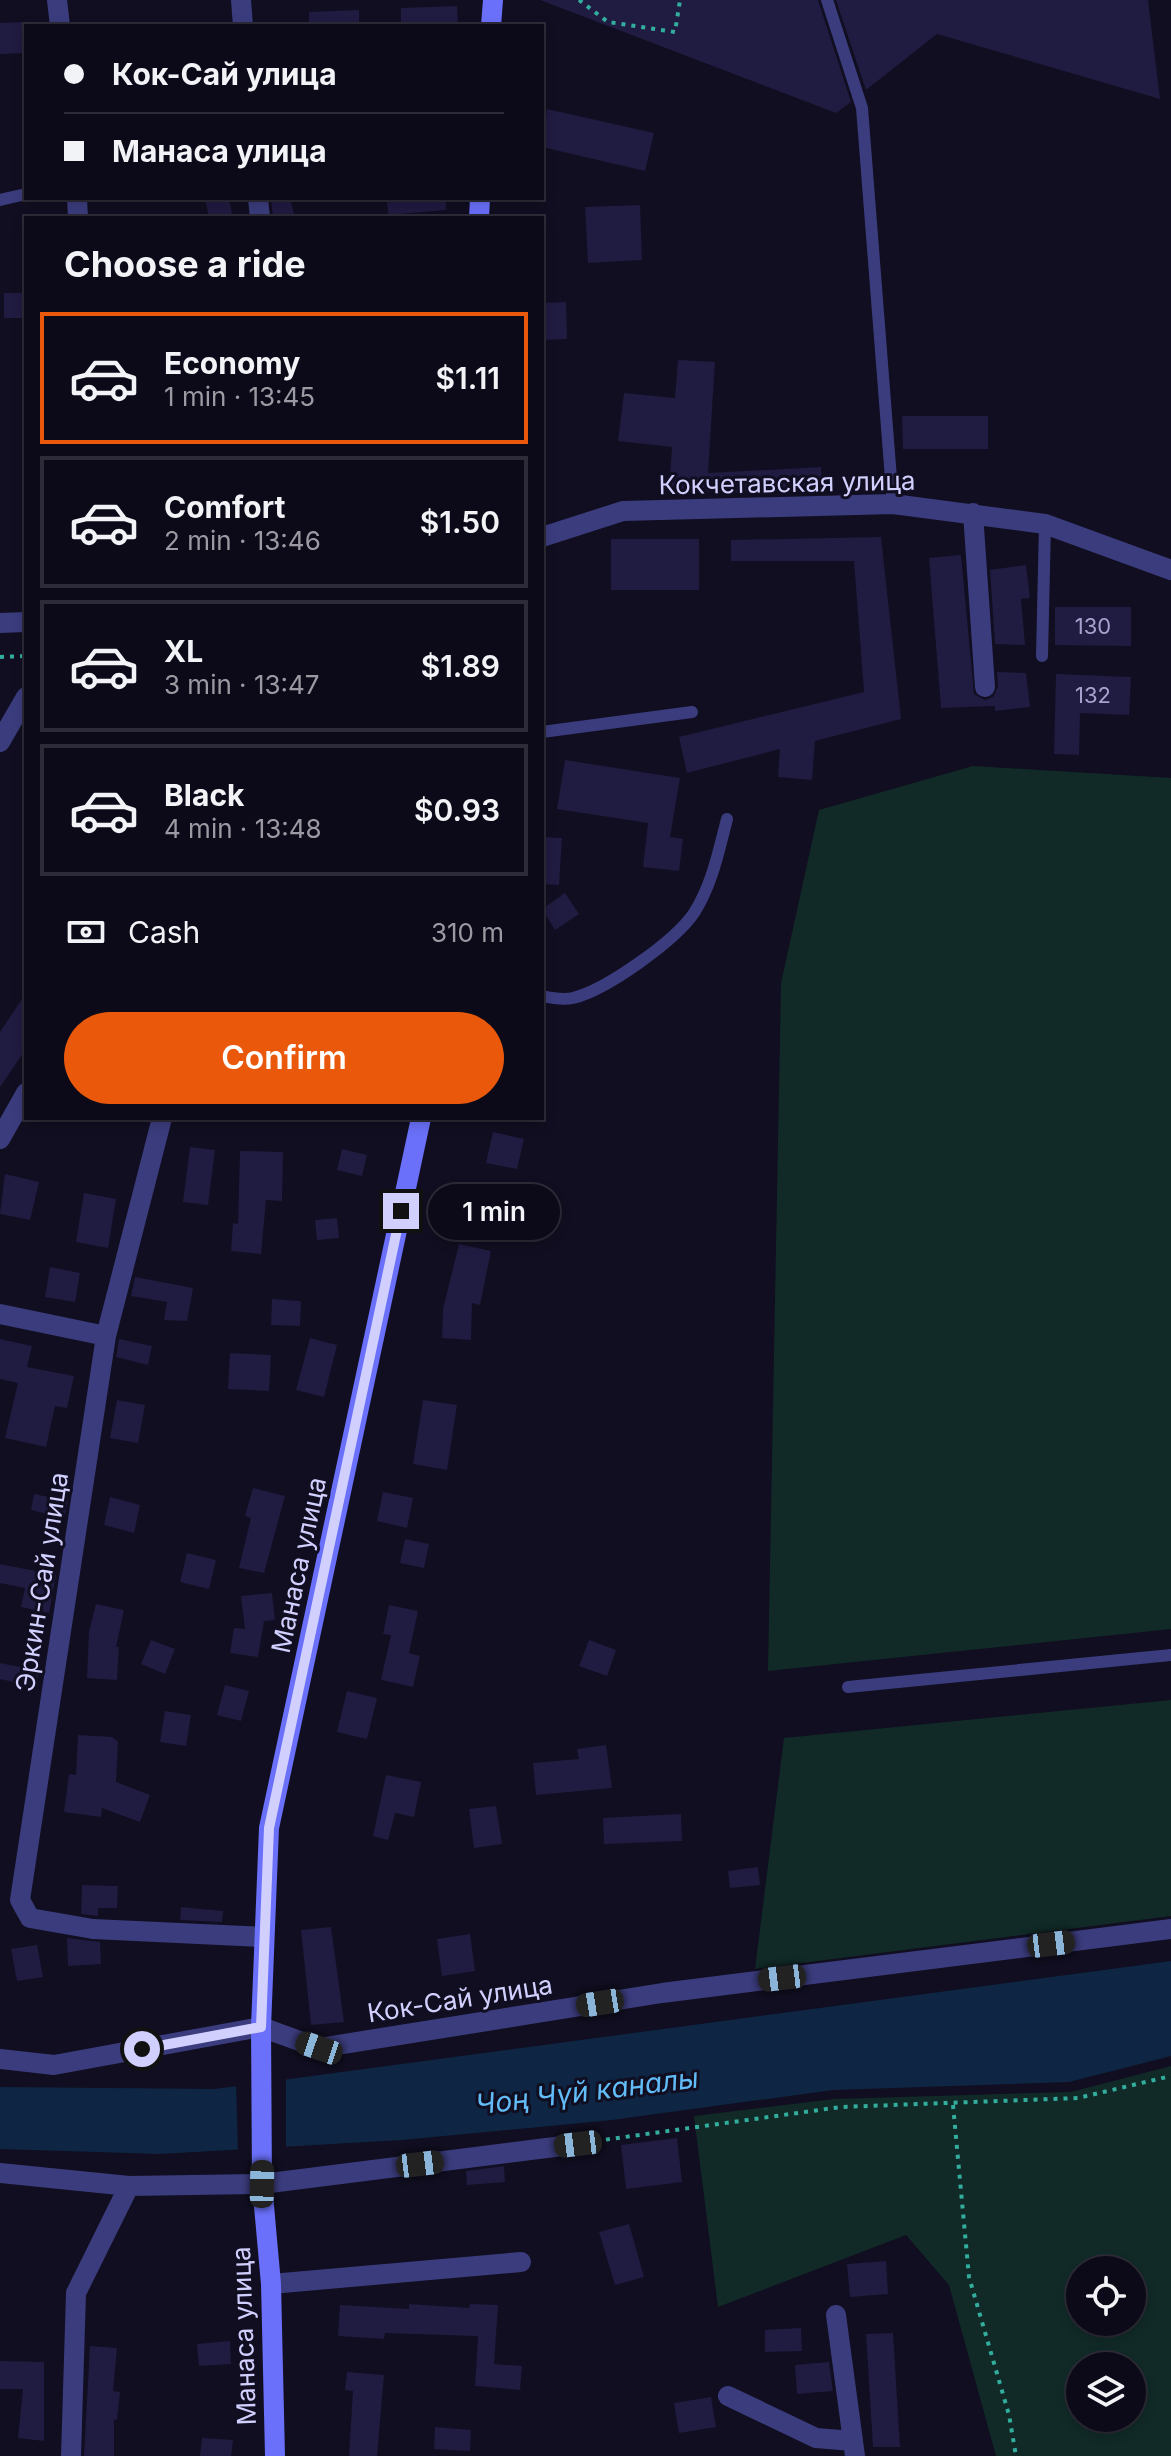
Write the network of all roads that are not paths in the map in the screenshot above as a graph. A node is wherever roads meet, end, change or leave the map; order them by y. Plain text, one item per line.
1 (57, 0) edge
2 (241, 0) edge
3 (493, 0) edge
4 (827, 0) edge
5 (60, 24) edge
6 (243, 24) edge
7 (491, 24) edge
8 (24, 194) edge
9 (0, 200) edge
10 (893, 504) junction
11 (973, 513) junction
12 (1045, 524) junction
13 (544, 536) edge
14 (1171, 570) edge
15 (24, 622) edge
16 (0, 623) edge
17 (1042, 656) dead end
18 (985, 687) dead end
19 (24, 700) edge
20 (692, 712) dead end
21 (544, 732) edge
22 (0, 742) edge
23 (727, 819) dead end
24 (544, 996) edge
25 (24, 1097) edge
26 (161, 1120) edge
27 (421, 1120) edge
28 (0, 1139) edge
29 (0, 1314) edge
30 (106, 1336) junction
31 (1171, 1655) edge
32 (848, 1687) dead end
33 (1171, 1929) edge
34 (264, 1937) junction
35 (261, 2027) junction
36 (0, 2059) edge
37 (578, 2144) road end
38 (0, 2173) edge
39 (263, 2175) junction
40 (129, 2186) junction
41 (521, 2262) dead end
42 (271, 2284) junction
43 (836, 2315) dead end
44 (728, 2396) dead end
45 (854, 2449) edge
46 (71, 2456) edge
47 (275, 2456) edge

1 - 5 street
2 - 6 street
3 - 7 street
4 - 10 lane
8 - 9 lane
10 - 11 street, Кокчетавская улица
10 - 13 street, Кокчетавская улица
11 - 12 street, Кокчетавская улица
11 - 18 street
12 - 14 street, Кокчетавская улица
12 - 17 lane
15 - 16 street
19 - 22 street
20 - 21 lane
23 - 24 lane
25 - 28 street
26 - 30 street, Эркин-Сай улица
27 - 34 street, Манаса улица
29 - 30 street
30 - 34 street, Эркин-Сай улица
31 - 32 lane
33 - 35 street, Кок-Сай улица
34 - 35 street, Манаса улица
35 - 36 street
35 - 39 street, Манаса улица
37 - 39 street
38 - 40 street
39 - 40 street
39 - 42 street, Манаса улица
40 - 46 street
41 - 42 street
42 - 47 street, Манаса улица
43 - 45 street
44 - 45 street

